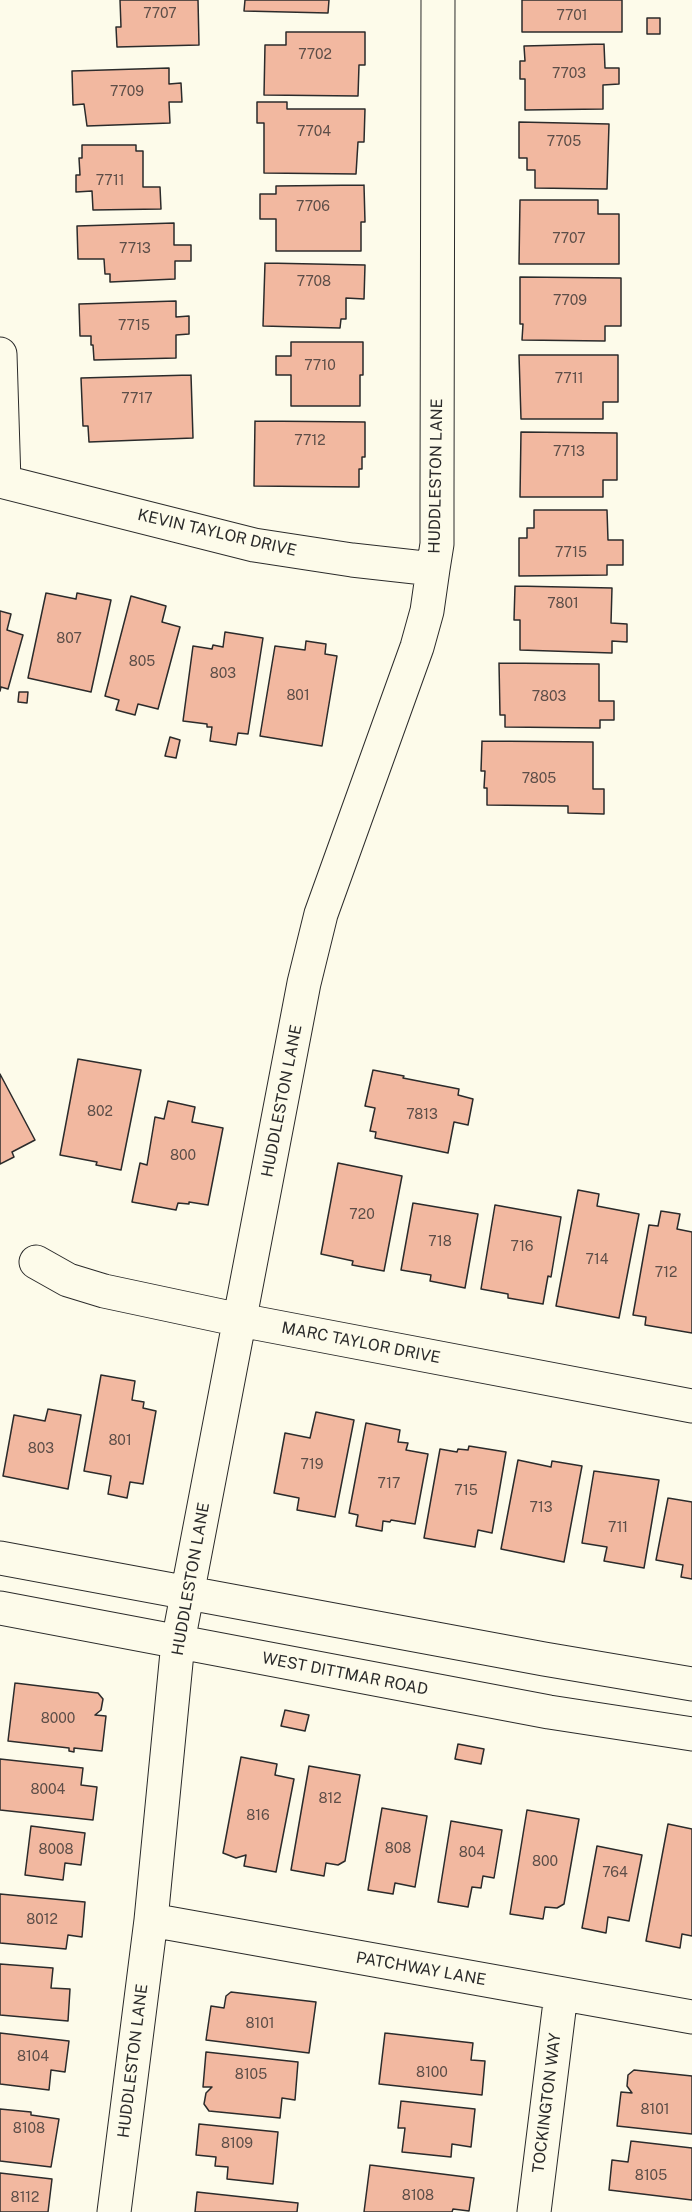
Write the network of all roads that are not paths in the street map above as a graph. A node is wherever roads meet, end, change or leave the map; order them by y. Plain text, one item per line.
1 (438, 0) edge
2 (0, 354) edge
3 (433, 569) junction
4 (36, 1262) dead end
5 (240, 1320) junction
6 (692, 1406) edge
7 (0, 1558) edge
8 (188, 1592) junction
9 (0, 1608) edge
10 (178, 1642) junction
11 (692, 1684) edge
12 (692, 1734) edge
13 (151, 1920) junction
14 (561, 1994) junction
15 (692, 2017) edge
16 (114, 2212) edge
17 (534, 2212) edge

1 - 3 street, HUDDLESTON LANE
2 - 3 street, KEVIN TAYLOR DRIVE
3 - 5 street, HUDDLESTON LANE
4 - 5 street, MARC TAYLOR DRIVE
5 - 6 street, MARC TAYLOR DRIVE
5 - 8 street, HUDDLESTON LANE
7 - 8 street
8 - 10 street, HUDDLESTON LANE
8 - 11 street
9 - 10 street, WEST DITTMAR ROAD
10 - 12 street, WEST DITTMAR ROAD
10 - 13 street, HUDDLESTON LANE
13 - 14 street, PATCHWAY LANE
13 - 16 street, HUDDLESTON LANE
14 - 15 street, PATCHWAY LANE
14 - 17 street, TOCKINGTON WAY

